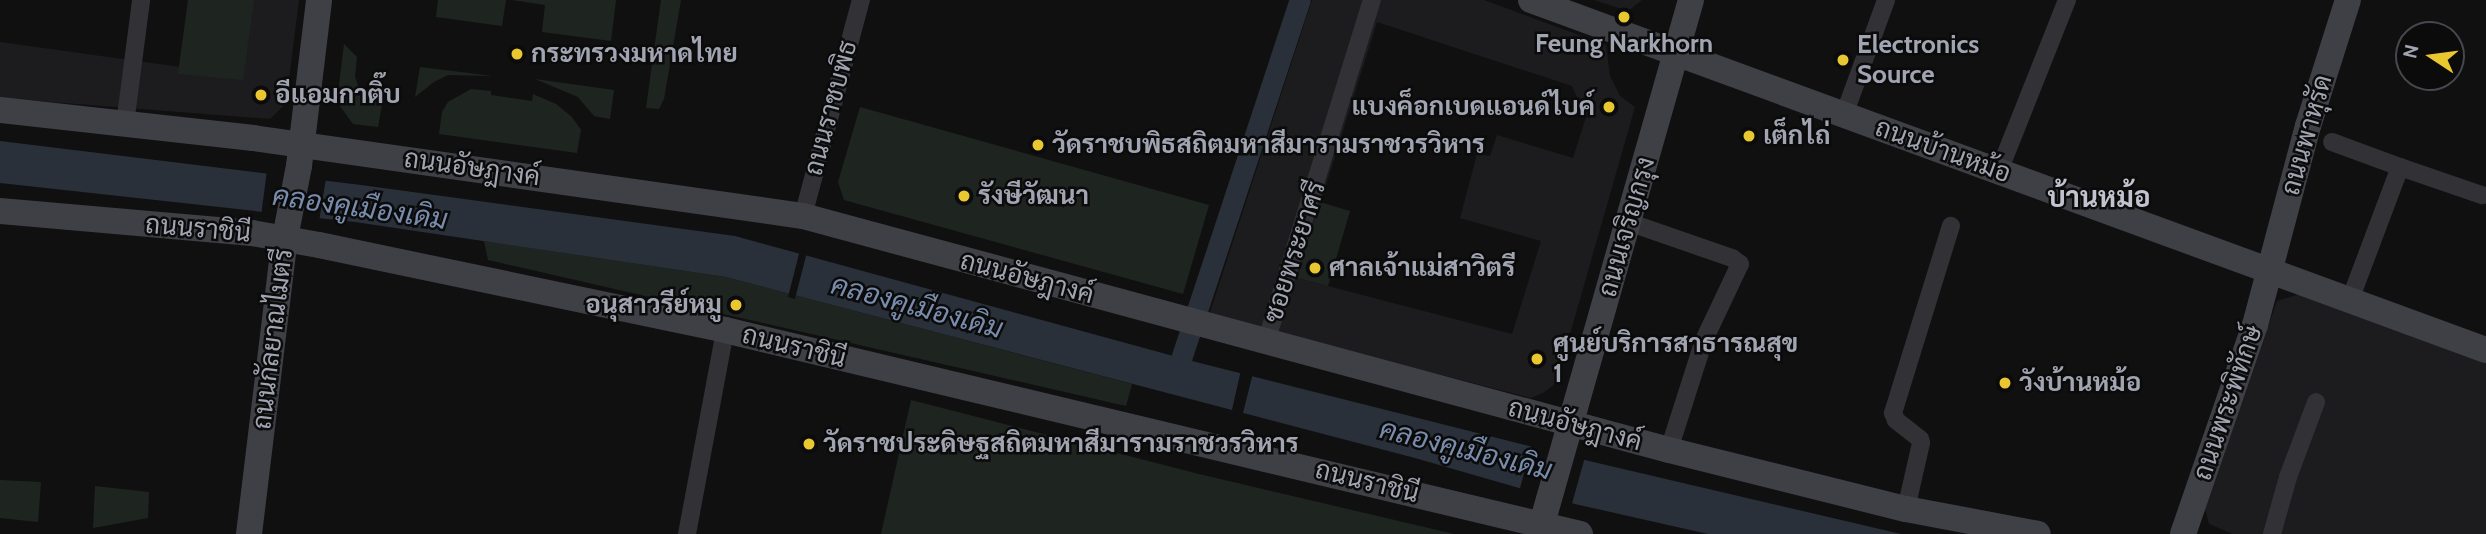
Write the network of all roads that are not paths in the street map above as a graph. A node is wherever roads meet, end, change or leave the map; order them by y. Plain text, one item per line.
1 (141, 0) edge
2 (319, 0) edge
3 (861, 0) edge
4 (1372, 0) edge
5 (1531, 0) edge
6 (1691, 0) edge
7 (1886, 0) edge
8 (2067, 0) edge
9 (2348, 0) edge
10 (1676, 53) junction
11 (0, 110) edge
12 (1844, 115) junction
13 (125, 124) junction
14 (2332, 142) dead end
15 (300, 155) junction
16 (2400, 167) junction
17 (1999, 171) junction
18 (2482, 195) dead end
19 (0, 211) edge
20 (803, 216) junction
21 (1628, 222) junction
22 (1951, 226) dead end
23 (286, 231) junction
24 (2269, 270) junction
25 (2350, 300) junction
26 (725, 330) junction
27 (1266, 342) junction
28 (2486, 350) edge
29 (2316, 402) dead end
30 (1567, 434) junction
31 (1669, 450) junction
32 (1906, 509) junction
33 (1543, 520) edge
34 (249, 534) edge
35 (687, 534) edge
36 (1580, 534) edge
37 (2038, 534) edge
38 (2183, 534) edge
39 (2272, 534) edge

1 - 13 street
2 - 15 street, ถนนกัลยาณไมตรี
3 - 20 street, ถนนราชบพิธ
4 - 27 street, ซอยพระยาศรี
5 - 10 street, ถนนบ้านหม้อ
6 - 10 street, ถนนเจริญกรุง
7 - 12 street
8 - 17 street
9 - 24 street, ถนนพาหุรัด
10 - 12 street, ถนนบ้านหม้อ
10 - 21 street, ถนนเจริญกรุง
11 - 13 street, ถนนอัษฎางค์
12 - 17 street, ถนนบ้านหม้อ
13 - 15 street, ถนนอัษฎางค์
14 - 16 street
15 - 20 street, ถนนอัษฎางค์
15 - 23 street, ถนนกัลยาณไมตรี
16 - 18 street
16 - 25 street
17 - 24 street, ถนนบ้านหม้อ
19 - 23 street, ถนนราชินี
20 - 27 street, ถนนอัษฎางค์
21 - 30 street, ถนนเจริญกรุง
21 - 31 street
22 - 32 street
23 - 26 street, ถนนราชินี
23 - 34 street, ถนนกัลยาณไมตรี
24 - 25 street, ถนนบ้านหม้อ
24 - 38 street, ถนนพระพิทักษ์
25 - 28 street, ถนนบ้านหม้อ
26 - 33 street, ถนนราชินี
26 - 35 street
27 - 30 street, ถนนอัษฎางค์
29 - 39 street
30 - 31 street, ถนนอัษฎางค์
30 - 33 street, ถนนเจริญกรุง
31 - 32 street, ถนนอัษฎางค์
32 - 37 street, ถนนอัษฎางค์
33 - 36 street, ถนนราชินี

